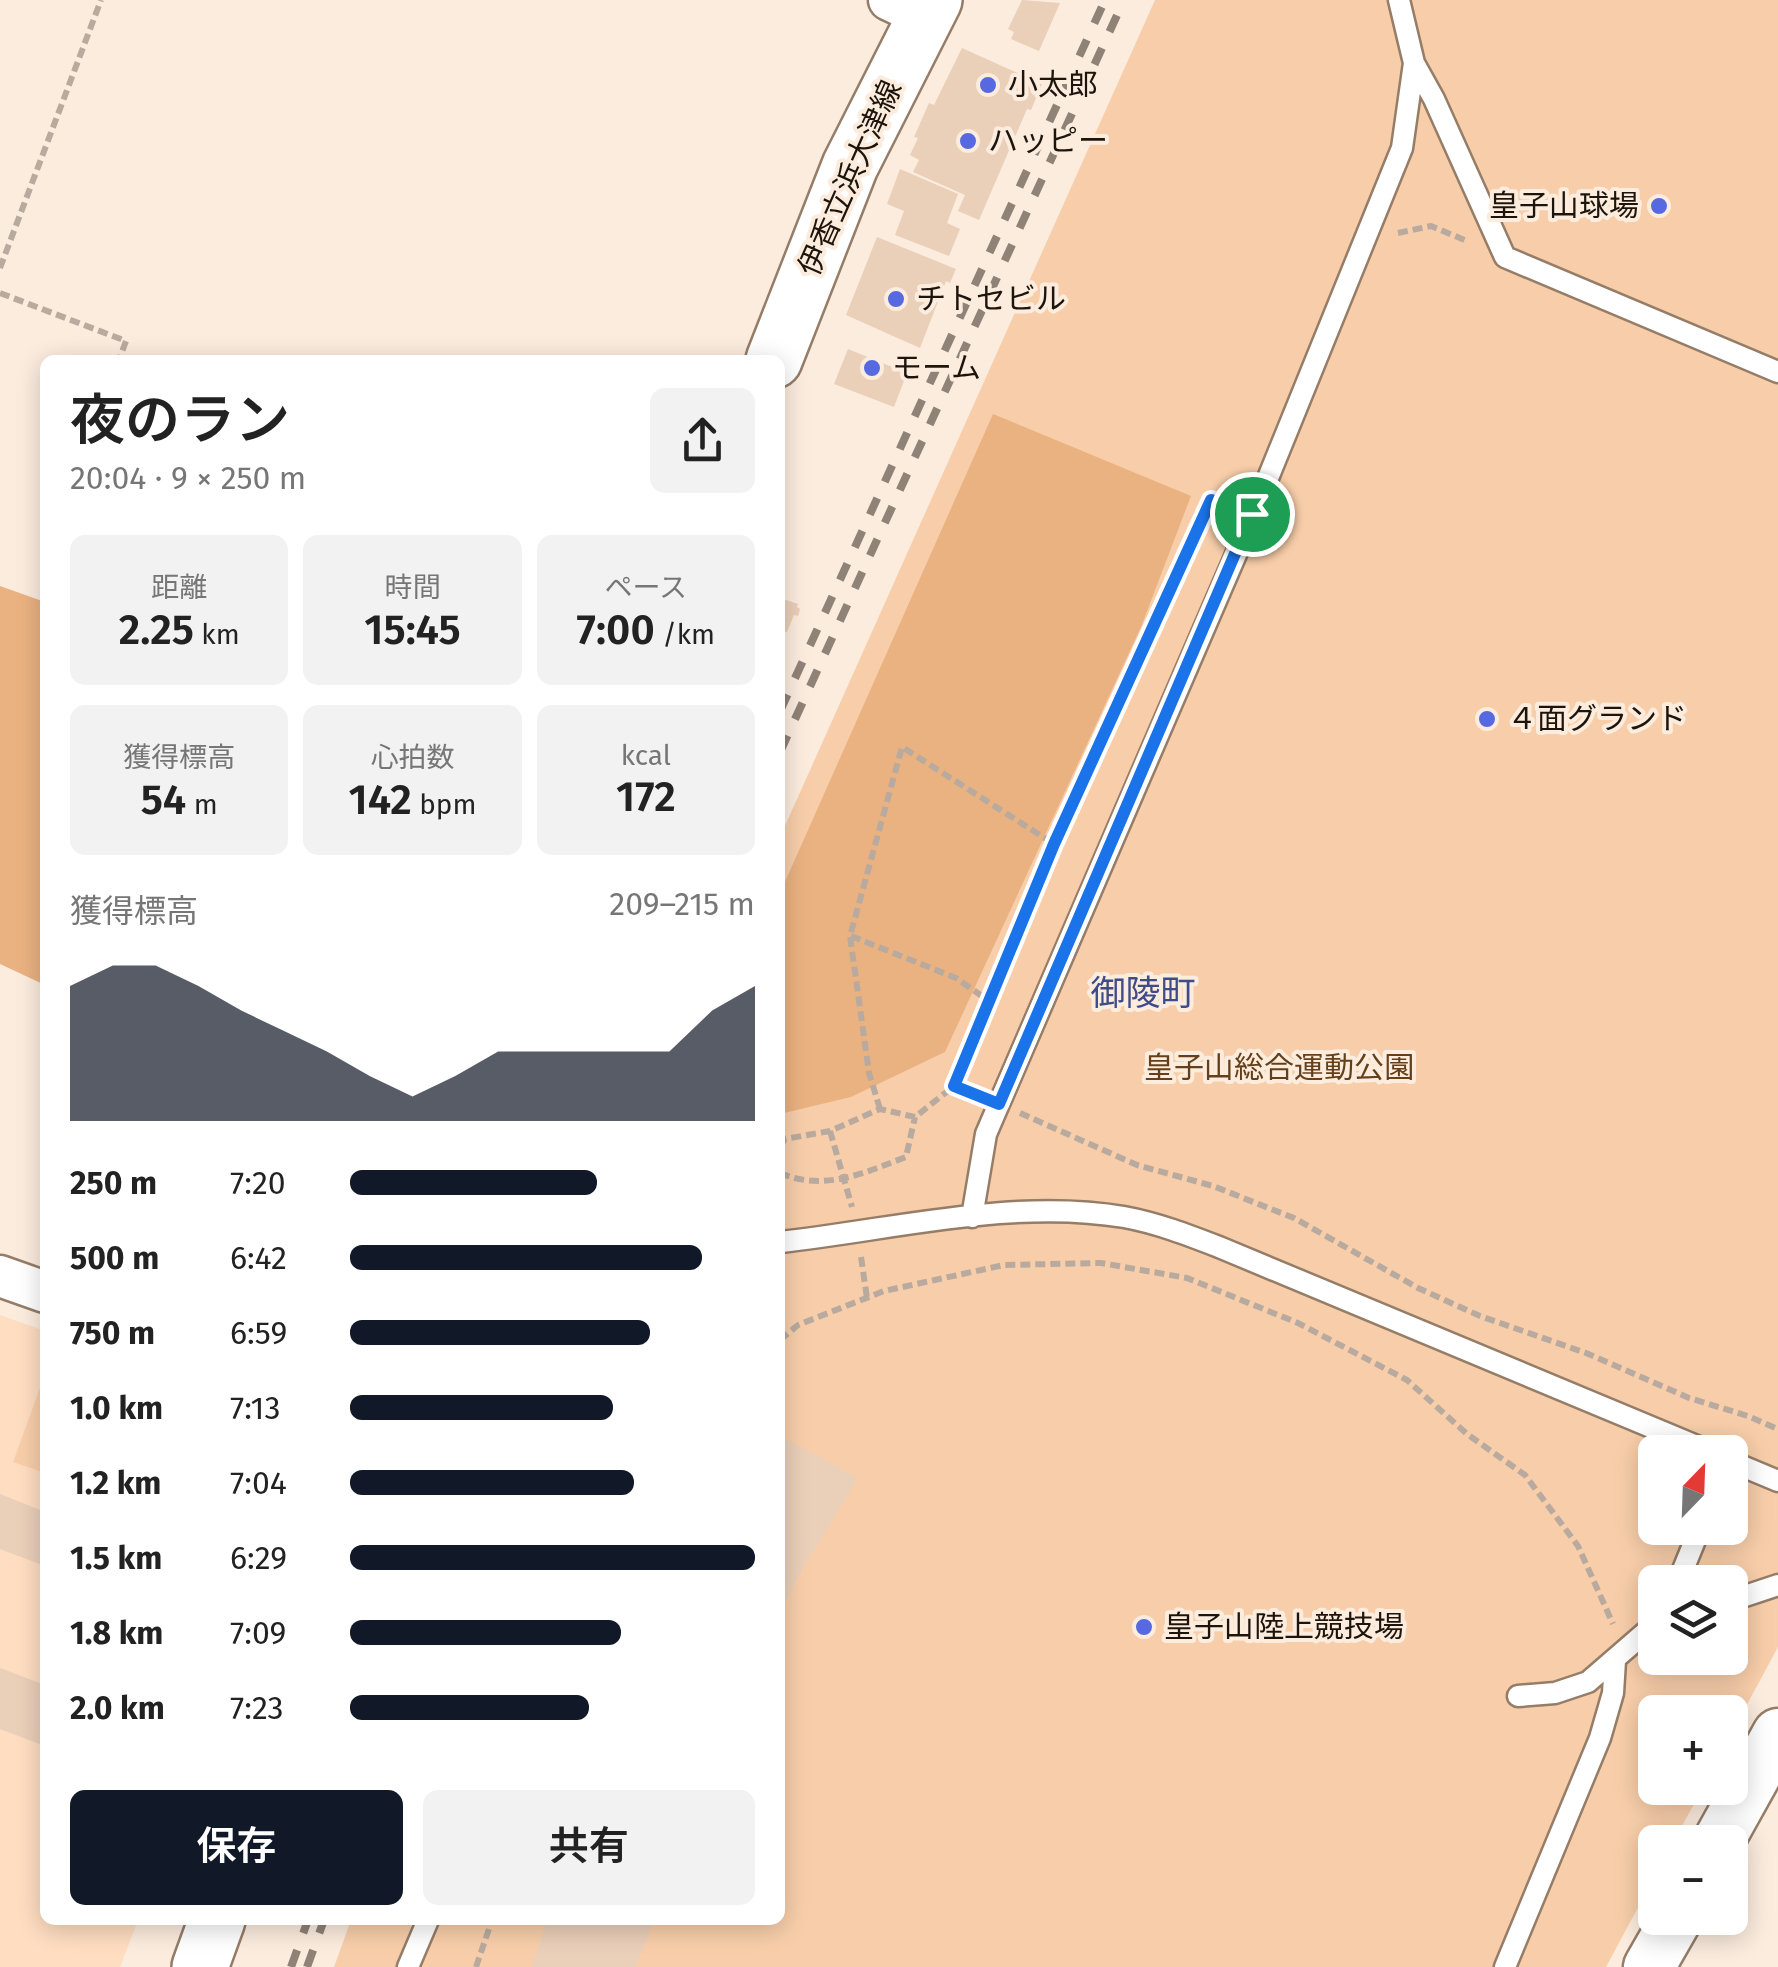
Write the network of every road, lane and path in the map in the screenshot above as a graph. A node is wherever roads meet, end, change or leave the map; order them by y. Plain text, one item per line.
1 (102, 0) edge
2 (1399, 0) edge
3 (916, 6) edge
4 (1414, 64) junction
5 (1363, 241) junction
6 (1505, 257) junction
7 (0, 268) edge
8 (0, 293) edge
9 (121, 355) edge
10 (776, 355) edge
11 (1778, 372) edge
12 (1252, 514) junction
13 (1054, 844) junction
14 (850, 936) junction
15 (989, 1001) junction
16 (954, 1086) junction
17 (999, 1104) junction
18 (880, 1108) junction
19 (915, 1117) junction
20 (830, 1131) junction
21 (785, 1139) edge
22 (785, 1175) edge
23 (843, 1180) junction
24 (855, 1214) dead end
25 (972, 1218) junction
26 (785, 1241) edge
27 (860, 1251) dead end
28 (0, 1276) edge
29 (40, 1290) edge
30 (866, 1298) junction
31 (785, 1336) edge
32 (1778, 1429) edge
33 (1670, 1435) edge
34 (1748, 1468) edge
35 (1778, 1481) edge
36 (1778, 1585) edge
37 (1748, 1595) edge
38 (1638, 1640) edge
39 (1616, 1660) junction
40 (1518, 1696) dead end
41 (1778, 1734) edge
42 (1727, 1825) edge
43 (216, 1925) edge
44 (426, 1925) edge
45 (490, 1925) edge
46 (1668, 1935) edge
47 (200, 1967) edge
48 (408, 1967) edge
49 (476, 1967) edge
50 (1505, 1967) edge
51 (1650, 1967) edge

1 - 7 path
2 - 4 lane
3 - 10 main road, 伊香立浜大津線
4 - 5 lane
4 - 6 lane
5 - 6 path
5 - 12 lane
6 - 11 lane
8 - 9 path
12 - 13 path
12 - 17 lane
13 - 14 path
13 - 15 path
14 - 15 path
14 - 18 path
15 - 16 path
16 - 17 path
16 - 19 path
17 - 25 lane
17 - 32 path
18 - 19 path
18 - 20 path
19 - 23 path
20 - 21 path
20 - 23 path
22 - 23 path
23 - 24 path
25 - 26 lane
25 - 33 lane
27 - 30 path
28 - 29 street
30 - 31 path
30 - 39 path
34 - 35 lane
36 - 37 lane
38 - 39 lane
39 - 40 lane
39 - 50 lane
41 - 42 street
43 - 47 main road
44 - 48 lane
45 - 49 path
46 - 51 street

